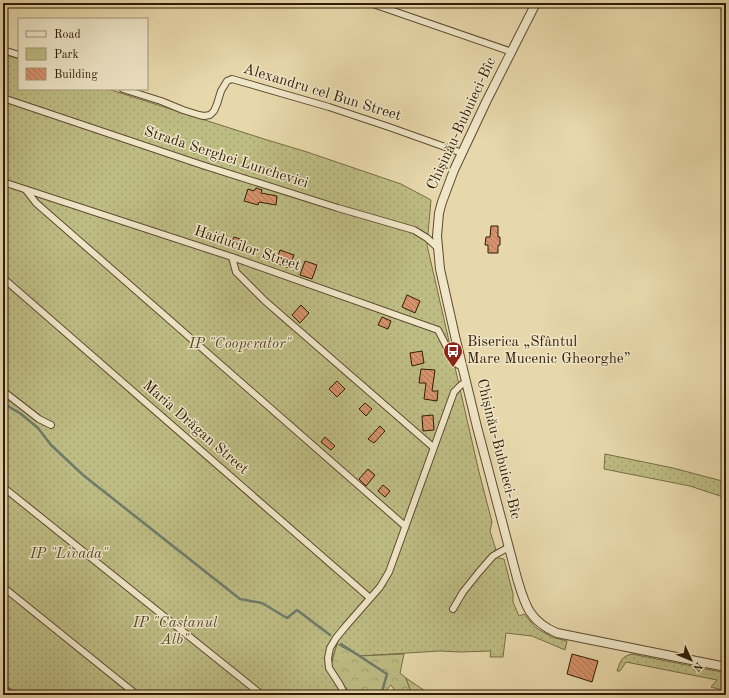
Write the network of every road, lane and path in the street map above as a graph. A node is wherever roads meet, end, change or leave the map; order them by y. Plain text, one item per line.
1 (370, 3) edge
2 (536, 3) edge
3 (3, 50) edge
4 (512, 52) junction
5 (18, 55) edge
6 (126, 90) edge
7 (3, 98) edge
8 (462, 153) junction
9 (3, 182) edge
10 (26, 190) junction
11 (438, 248) junction
12 (232, 257) junction
13 (3, 278) edge
14 (462, 367) junction
15 (466, 382) junction
16 (3, 391) edge
17 (51, 425) dead end
18 (433, 448) junction
19 (3, 487) edge
20 (405, 526) junction
21 (509, 547) junction
22 (3, 587) edge
23 (370, 598) junction
24 (453, 609) dead end
25 (726, 667) edge
26 (3, 688) edge
27 (12, 695) edge
28 (137, 695) edge
29 (262, 695) edge
30 (345, 695) edge

1 - 4 street
2 - 4 street, Chișinău-Bubuieci-Bîc
3 - 5 street
4 - 8 street, Chișinău-Bubuieci-Bîc
6 - 8 street, Alexandru cel Bun Street
7 - 11 street, Strada Serghei Lunchevici
8 - 11 street, Chișinău-Bubuieci-Bîc
9 - 10 street, Haiducilor Street
10 - 12 street, Haiducilor Street
10 - 20 street
11 - 14 street, Chișinău-Bubuieci-Bîc
12 - 14 street, Haiducilor Street
12 - 18 street
13 - 23 street, Maria Drăgan Street
14 - 15 street, Chișinău-Bubuieci-Bîc
15 - 18 street
15 - 21 street, Chișinău-Bubuieci-Bîc
16 - 17 street
18 - 20 street
19 - 29 street
20 - 23 street
21 - 24 street
21 - 25 street, Chișinău-Bubuieci-Bîc
22 - 28 street
23 - 30 street
26 - 27 street

